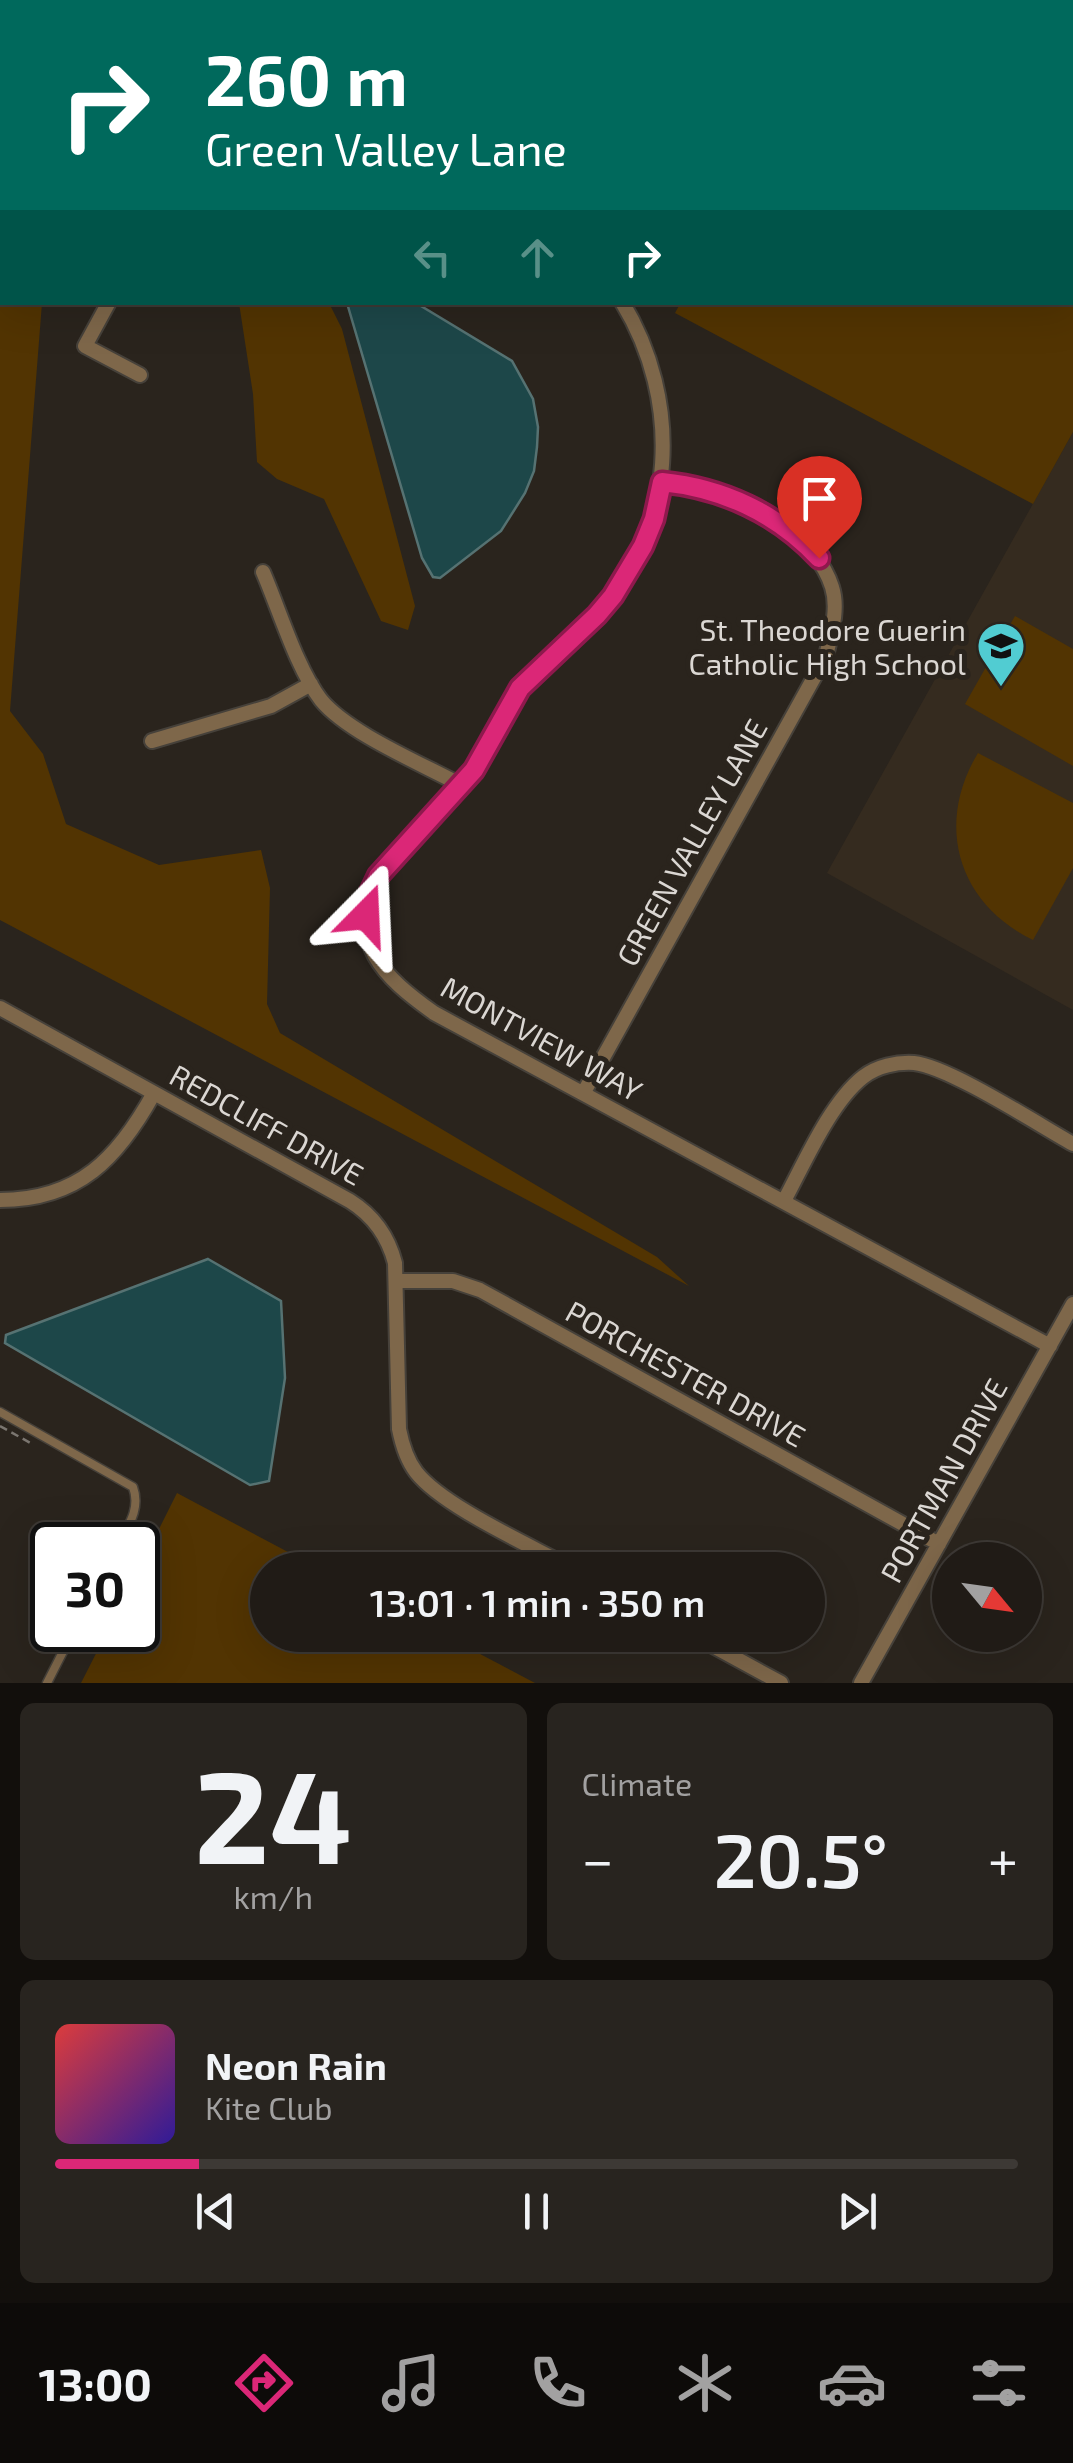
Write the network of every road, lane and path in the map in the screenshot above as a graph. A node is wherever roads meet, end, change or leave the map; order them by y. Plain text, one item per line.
1 (107, 305) edge
2 (623, 305) edge
3 (140, 375) dead end
4 (662, 482) junction
5 (263, 572) dead end
6 (311, 684) junction
7 (152, 741) dead end
8 (461, 784) junction
9 (0, 1008) edge
10 (584, 1092) junction
11 (154, 1094) junction
12 (1073, 1144) edge
13 (0, 1200) edge
14 (784, 1201) junction
15 (398, 1281) junction
16 (1073, 1304) edge
17 (1050, 1346) junction
18 (0, 1412) edge
19 (129, 1522) edge
20 (935, 1542) edge
21 (940, 1542) edge
22 (542, 1552) edge
23 (932, 1557) edge
24 (63, 1652) edge
25 (724, 1652) edge
26 (47, 1683) edge
27 (780, 1683) edge
28 (862, 1683) edge

1 - 3 street
2 - 4 street, MONTVIEW WAY
4 - 8 street, MONTVIEW WAY
4 - 10 street, GREEN VALLEY LANE
5 - 6 street
6 - 7 street
6 - 8 street
8 - 10 street, MONTVIEW WAY
9 - 11 street, REDCLIFF DRIVE
10 - 14 street, MONTVIEW WAY
11 - 13 street
11 - 15 street, REDCLIFF DRIVE
12 - 14 street
14 - 17 street, MONTVIEW WAY
15 - 20 street, PORCHESTER DRIVE
15 - 22 street, REDCLIFF DRIVE
16 - 17 street, PORTMAN DRIVE
17 - 21 street, PORTMAN DRIVE
18 - 19 lane
23 - 28 street, PORTMAN DRIVE
24 - 26 lane
25 - 27 street

